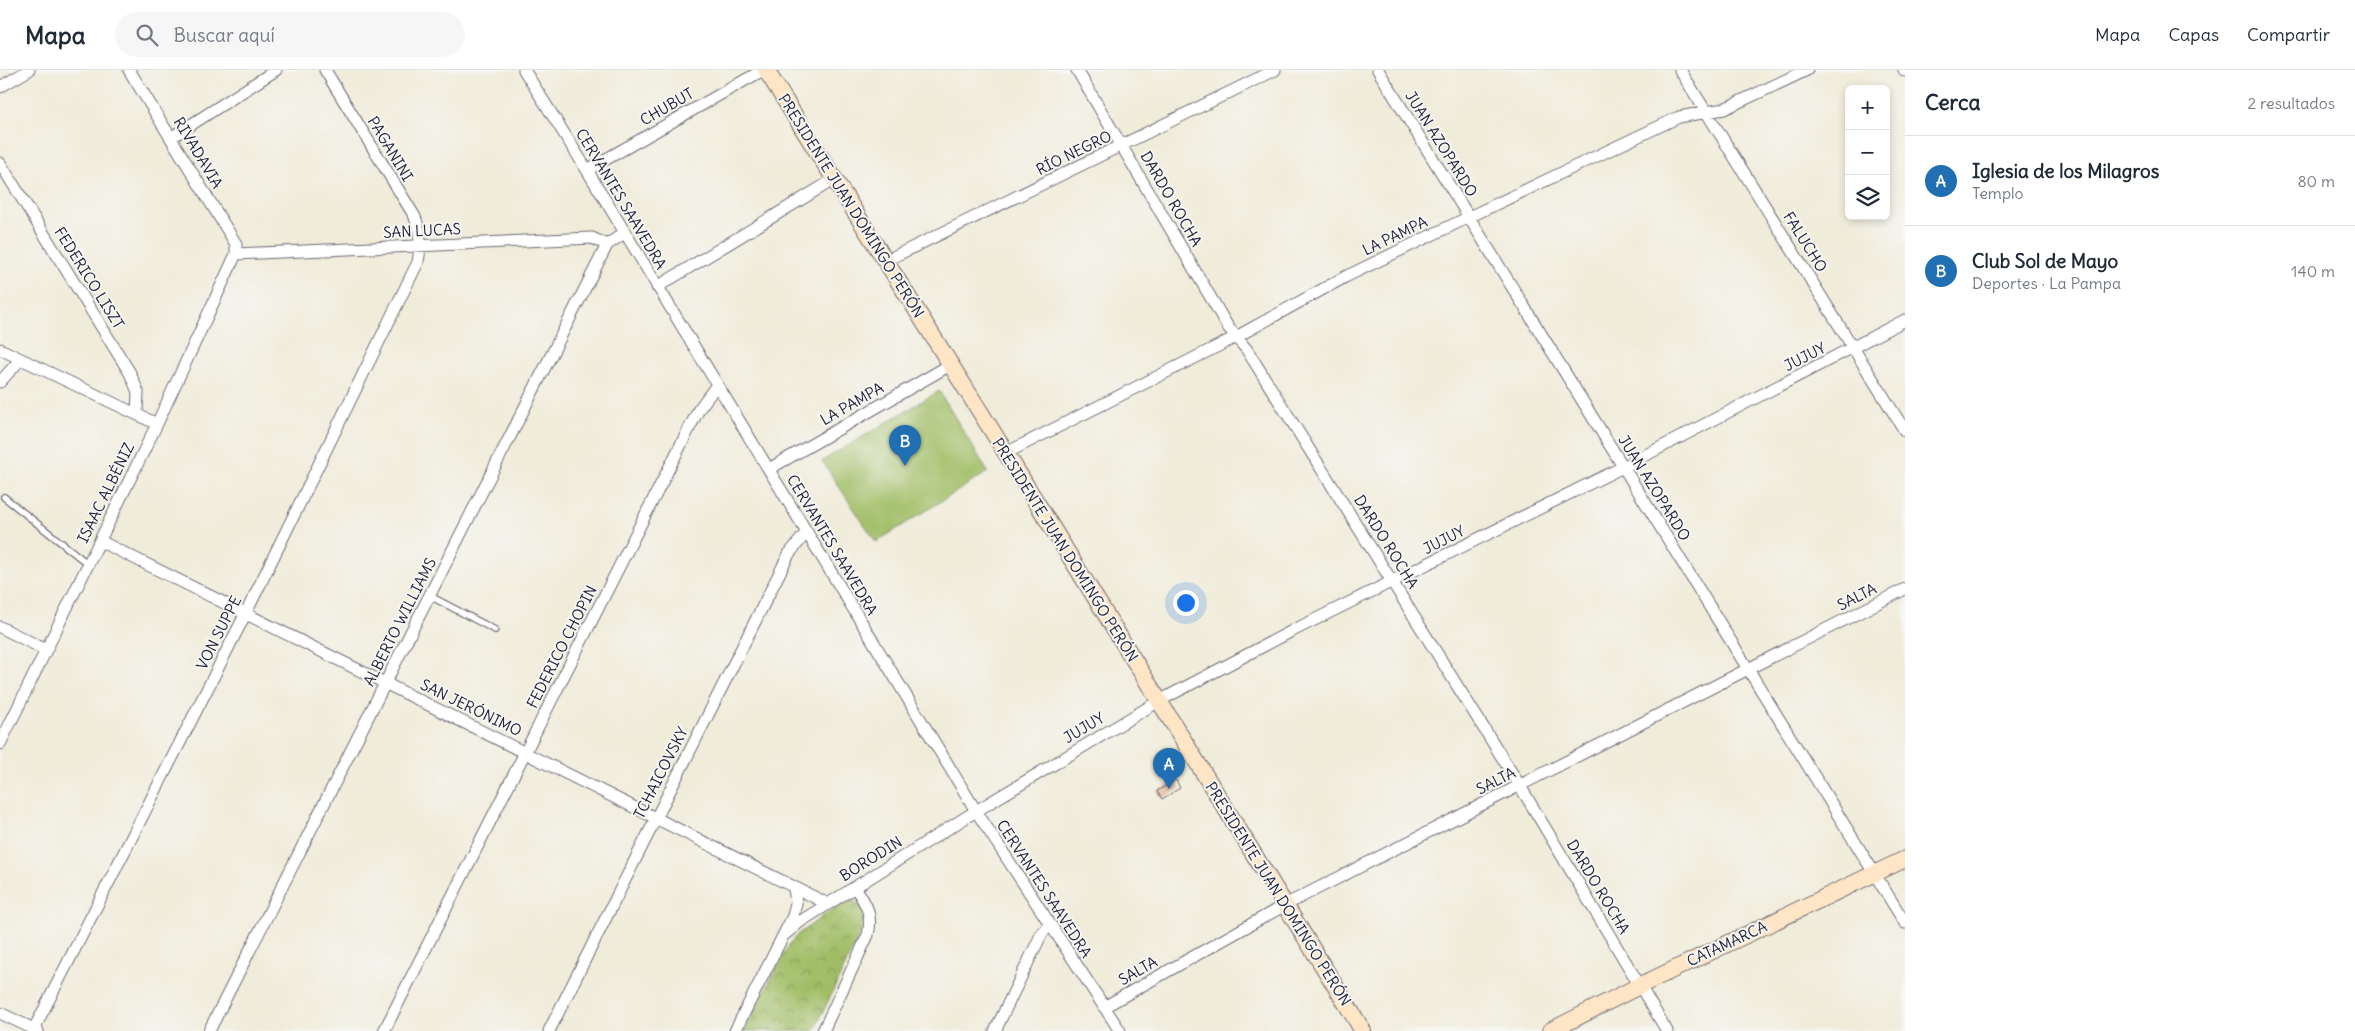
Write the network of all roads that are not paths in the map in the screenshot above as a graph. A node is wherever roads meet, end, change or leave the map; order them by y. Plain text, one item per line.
1 (29, 70) edge
2 (129, 70) edge
3 (276, 70) edge
4 (325, 70) edge
5 (524, 70) edge
6 (764, 70) edge
7 (1077, 70) edge
8 (1275, 70) edge
9 (1378, 70) edge
10 (1680, 70) edge
11 (1807, 70) edge
12 (0, 87) edge
13 (1706, 112) junction
14 (172, 137) junction
15 (1123, 146) junction
16 (0, 163) edge
17 (587, 170) junction
18 (833, 180) junction
19 (1469, 217) junction
20 (624, 233) junction
21 (607, 245) junction
22 (421, 246) junction
23 (236, 254) junction
24 (885, 261) junction
25 (657, 287) junction
26 (1905, 320) edge
27 (1236, 337) junction
28 (0, 349) edge
29 (1854, 349) junction
30 (20, 360) junction
31 (950, 365) junction
32 (0, 382) edge
33 (716, 386) junction
34 (137, 414) junction
35 (157, 424) junction
36 (1905, 431) edge
37 (1006, 453) junction
38 (1623, 467) junction
39 (769, 469) junction
40 (4, 497) dead end
41 (806, 533) junction
42 (100, 541) junction
43 (88, 564) junction
44 (1393, 582) junction
45 (1905, 589) edge
46 (430, 596) junction
47 (246, 613) junction
48 (0, 627) edge
49 (495, 630) dead end
50 (46, 650) junction
51 (1748, 669) junction
52 (386, 684) junction
53 (1159, 701) junction
54 (0, 744) edge
55 (526, 752) junction
56 (1520, 786) junction
57 (976, 811) junction
58 (655, 817) junction
59 (1905, 859) edge
60 (1874, 874) junction
61 (855, 887) junction
62 (794, 888) junction
63 (828, 904) junction
64 (1285, 905) junction
65 (1905, 923) edge
66 (1050, 925) junction
67 (784, 935) junction
68 (1640, 985) junction
69 (1104, 1007) junction
70 (0, 1013) edge
71 (36, 1030) edge
72 (209, 1031) edge
73 (384, 1031) edge
74 (549, 1031) edge
75 (736, 1031) edge
76 (822, 1031) edge
77 (995, 1031) edge
78 (1120, 1031) edge
79 (1363, 1031) edge
80 (1550, 1031) edge
81 (1667, 1031) edge

1 - 12 street
2 - 14 street, RIVADAVIA
3 - 14 street
4 - 22 street, PAGANINI
5 - 17 street, CERVANTES SAAVEDRA
6 - 17 street, CHUBUT
6 - 18 street, PRESIDENTE JUAN DOMINGO PERÓN
7 - 15 street, DARDO ROCHA
8 - 15 street, RÍO NEGRO
9 - 19 street, JUAN AZOPARDO
10 - 13 street, FALUCHO
11 - 13 street, LA PAMPA
13 - 19 street, LA PAMPA
13 - 29 street, FALUCHO
14 - 23 street, RIVADAVIA
15 - 24 street, RÍO NEGRO
15 - 27 street, DARDO ROCHA
16 - 34 street, FEDERICO LISZT
17 - 20 street, CERVANTES SAAVEDRA
18 - 24 street, PRESIDENTE JUAN DOMINGO PERÓN
18 - 25 street
19 - 27 street, LA PAMPA
19 - 38 street, JUAN AZOPARDO
20 - 21 street, ALBERTO WILLIAMS
20 - 25 street, CERVANTES SAAVEDRA
21 - 22 street, SAN LUCAS
21 - 46 street, ALBERTO WILLIAMS
22 - 23 street, SAN LUCAS
22 - 47 street, VON SUPPE
23 - 35 street, ISAAC ALBÉNIZ
24 - 31 street, PRESIDENTE JUAN DOMINGO PERÓN
25 - 33 street, CERVANTES SAAVEDRA
26 - 29 street, JUJUY
27 - 37 street, LA PAMPA
27 - 44 street, DARDO ROCHA
28 - 30 street
29 - 36 street, FALUCHO
29 - 38 street, JUJUY
30 - 32 street
30 - 34 street
31 - 37 street, PRESIDENTE JUAN DOMINGO PERÓN
31 - 39 street, LA PAMPA
33 - 39 street, CERVANTES SAAVEDRA
33 - 55 street, FEDERICO CHOPIN
34 - 35 street
35 - 42 street, ISAAC ALBÉNIZ
37 - 53 street, PRESIDENTE JUAN DOMINGO PERÓN
38 - 44 street, JUJUY
38 - 51 street, JUAN AZOPARDO
39 - 41 street, CERVANTES SAAVEDRA
40 - 43 lane
41 - 57 street, CERVANTES SAAVEDRA
41 - 58 street, TCHAICOVSKY
42 - 43 street, ISAAC ALBÉNIZ
42 - 47 street, SAN JERÓNIMO
43 - 50 street, ISAAC ALBÉNIZ
44 - 53 street, JUJUY
44 - 56 street, DARDO ROCHA
45 - 51 street, SALTA
46 - 49 lane
46 - 52 street, ALBERTO WILLIAMS
47 - 52 street, SAN JERÓNIMO
47 - 71 street, VON SUPPE
48 - 50 street
50 - 54 street, ISAAC ALBÉNIZ
51 - 56 street, SALTA
51 - 60 street, JUAN AZOPARDO
52 - 55 street, SAN JERÓNIMO
52 - 72 street, ALBERTO WILLIAMS
53 - 57 street, JUJUY
53 - 64 street, PRESIDENTE JUAN DOMINGO PERÓN
55 - 58 street, SAN JERÓNIMO
55 - 73 street, FEDERICO CHOPIN
56 - 64 street, SALTA
56 - 68 street, DARDO ROCHA
57 - 61 street, BORODIN
57 - 66 street, CERVANTES SAAVEDRA
58 - 62 street, SAN JERÓNIMO
58 - 74 street, TCHAICOVSKY
59 - 60 street, CATAMARCA
60 - 65 street, JUAN AZOPARDO
60 - 68 street, CATAMARCA
61 - 63 street, BORODIN
61 - 76 street
62 - 63 street, SAN JERÓNIMO
62 - 67 street
63 - 67 street, BORODIN
64 - 69 street, SALTA
64 - 79 street, PRESIDENTE JUAN DOMINGO PERÓN
66 - 69 street, CERVANTES SAAVEDRA
66 - 77 street
67 - 75 street
68 - 80 street, CATAMARCA
68 - 81 street, DARDO ROCHA
69 - 78 street, CERVANTES SAAVEDRA
70 - 71 street

